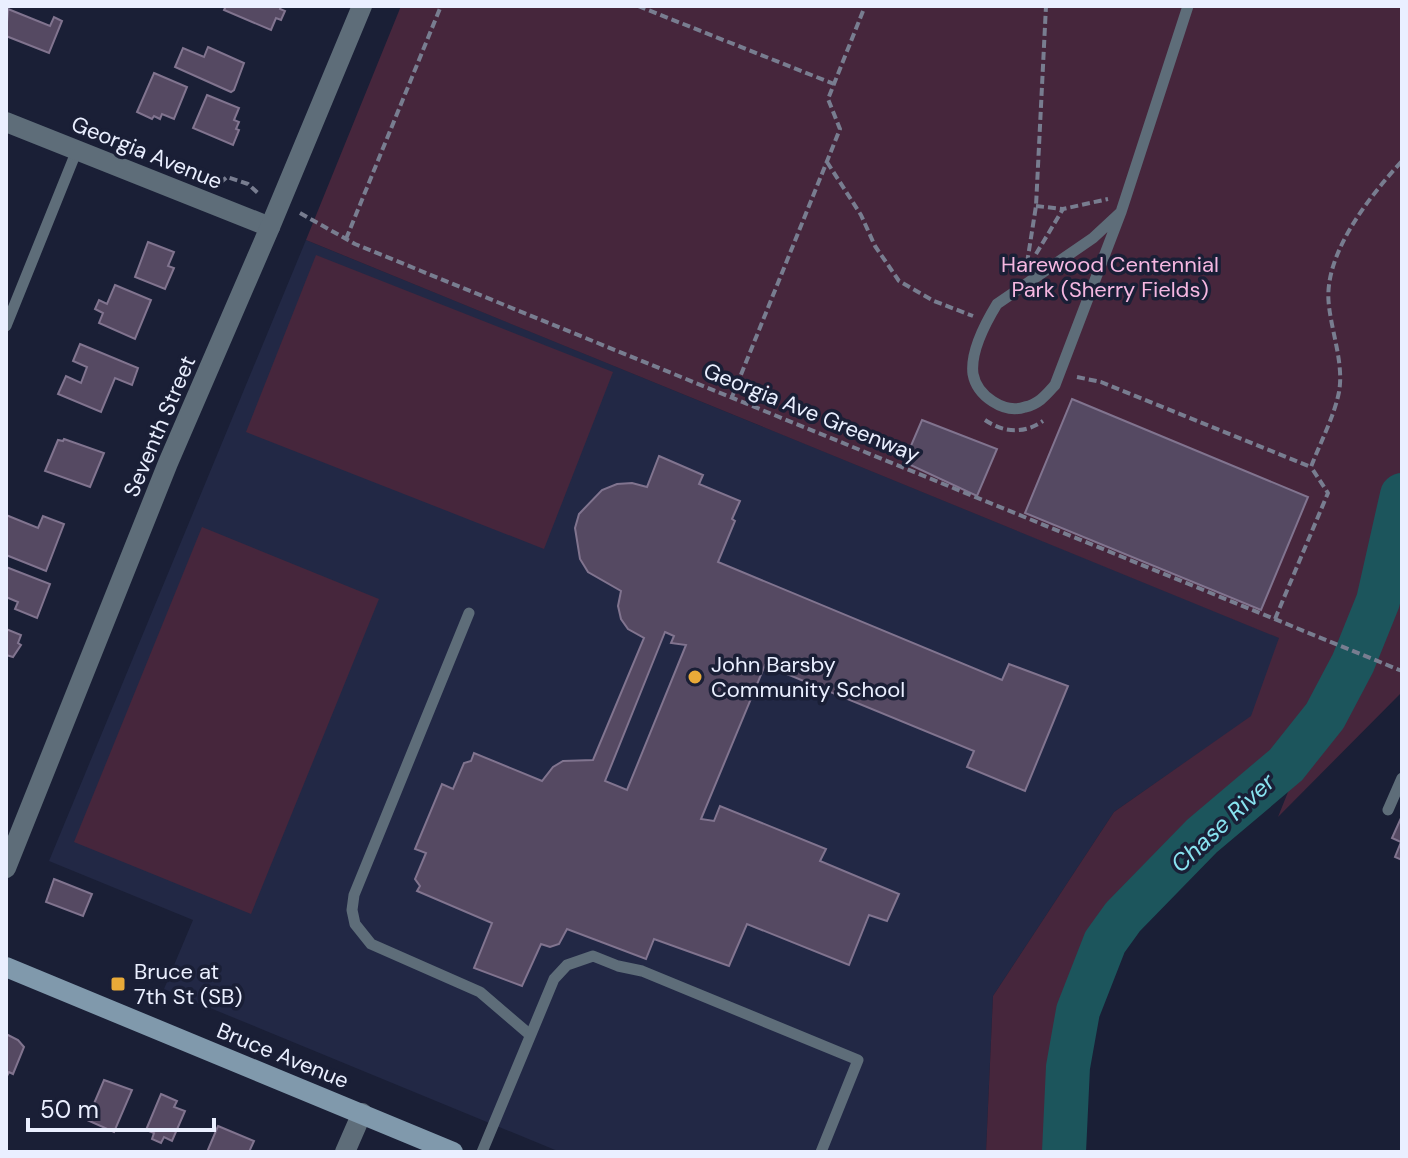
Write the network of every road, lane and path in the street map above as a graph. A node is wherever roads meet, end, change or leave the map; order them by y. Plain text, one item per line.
1 (362, 6) edge
2 (441, 6) edge
3 (638, 6) edge
4 (865, 6) edge
5 (1046, 6) edge
6 (1188, 6) edge
7 (834, 84) junction
8 (6, 122) edge
9 (77, 150) junction
10 (1402, 161) edge
11 (827, 162) junction
12 (1132, 180) junction
13 (1036, 206) junction
14 (1063, 209) junction
15 (296, 211) dead end
16 (1121, 212) junction
17 (270, 227) junction
18 (346, 239) junction
19 (1027, 264) junction
20 (1017, 271) dead end
21 (978, 305) dead end
22 (973, 316) junction
23 (969, 325) dead end
24 (6, 326) edge
25 (1071, 389) dead end
26 (732, 397) junction
27 (979, 415) dead end
28 (1051, 416) dead end
29 (1311, 467) junction
30 (469, 613) dead end
31 (1275, 619) junction
32 (1402, 671) edge
33 (1402, 778) edge
34 (1388, 810) dead end
35 (6, 868) edge
36 (6, 967) edge
37 (529, 1034) junction
38 (362, 1113) junction
39 (345, 1152) edge
40 (453, 1152) edge
41 (482, 1152) edge
42 (821, 1152) edge

1 - 17 street, Seventh Street
2 - 18 path
3 - 7 path
4 - 7 path
5 - 13 path
6 - 12 lane
7 - 11 path
8 - 9 street, Georgia Avenue
9 - 17 street, Georgia Avenue
9 - 24 lane
10 - 29 path
11 - 22 path
11 - 26 path
12 - 14 path
12 - 16 lane
13 - 14 path
13 - 19 path
14 - 19 path
15 - 18 path, Georgia Ave Greenway
16 - 16 lane
17 - 35 street, Seventh Street
18 - 26 path, Georgia Ave Greenway
19 - 20 path
21 - 22 path
22 - 23 path
25 - 29 path
26 - 31 path, Georgia Ave Greenway
27 - 28 path
29 - 31 path
30 - 37 lane
31 - 32 path, Georgia Ave Greenway
33 - 34 lane
36 - 38 street, Bruce Avenue
37 - 41 lane
37 - 42 lane
38 - 39 street
38 - 40 street, Bruce Avenue

